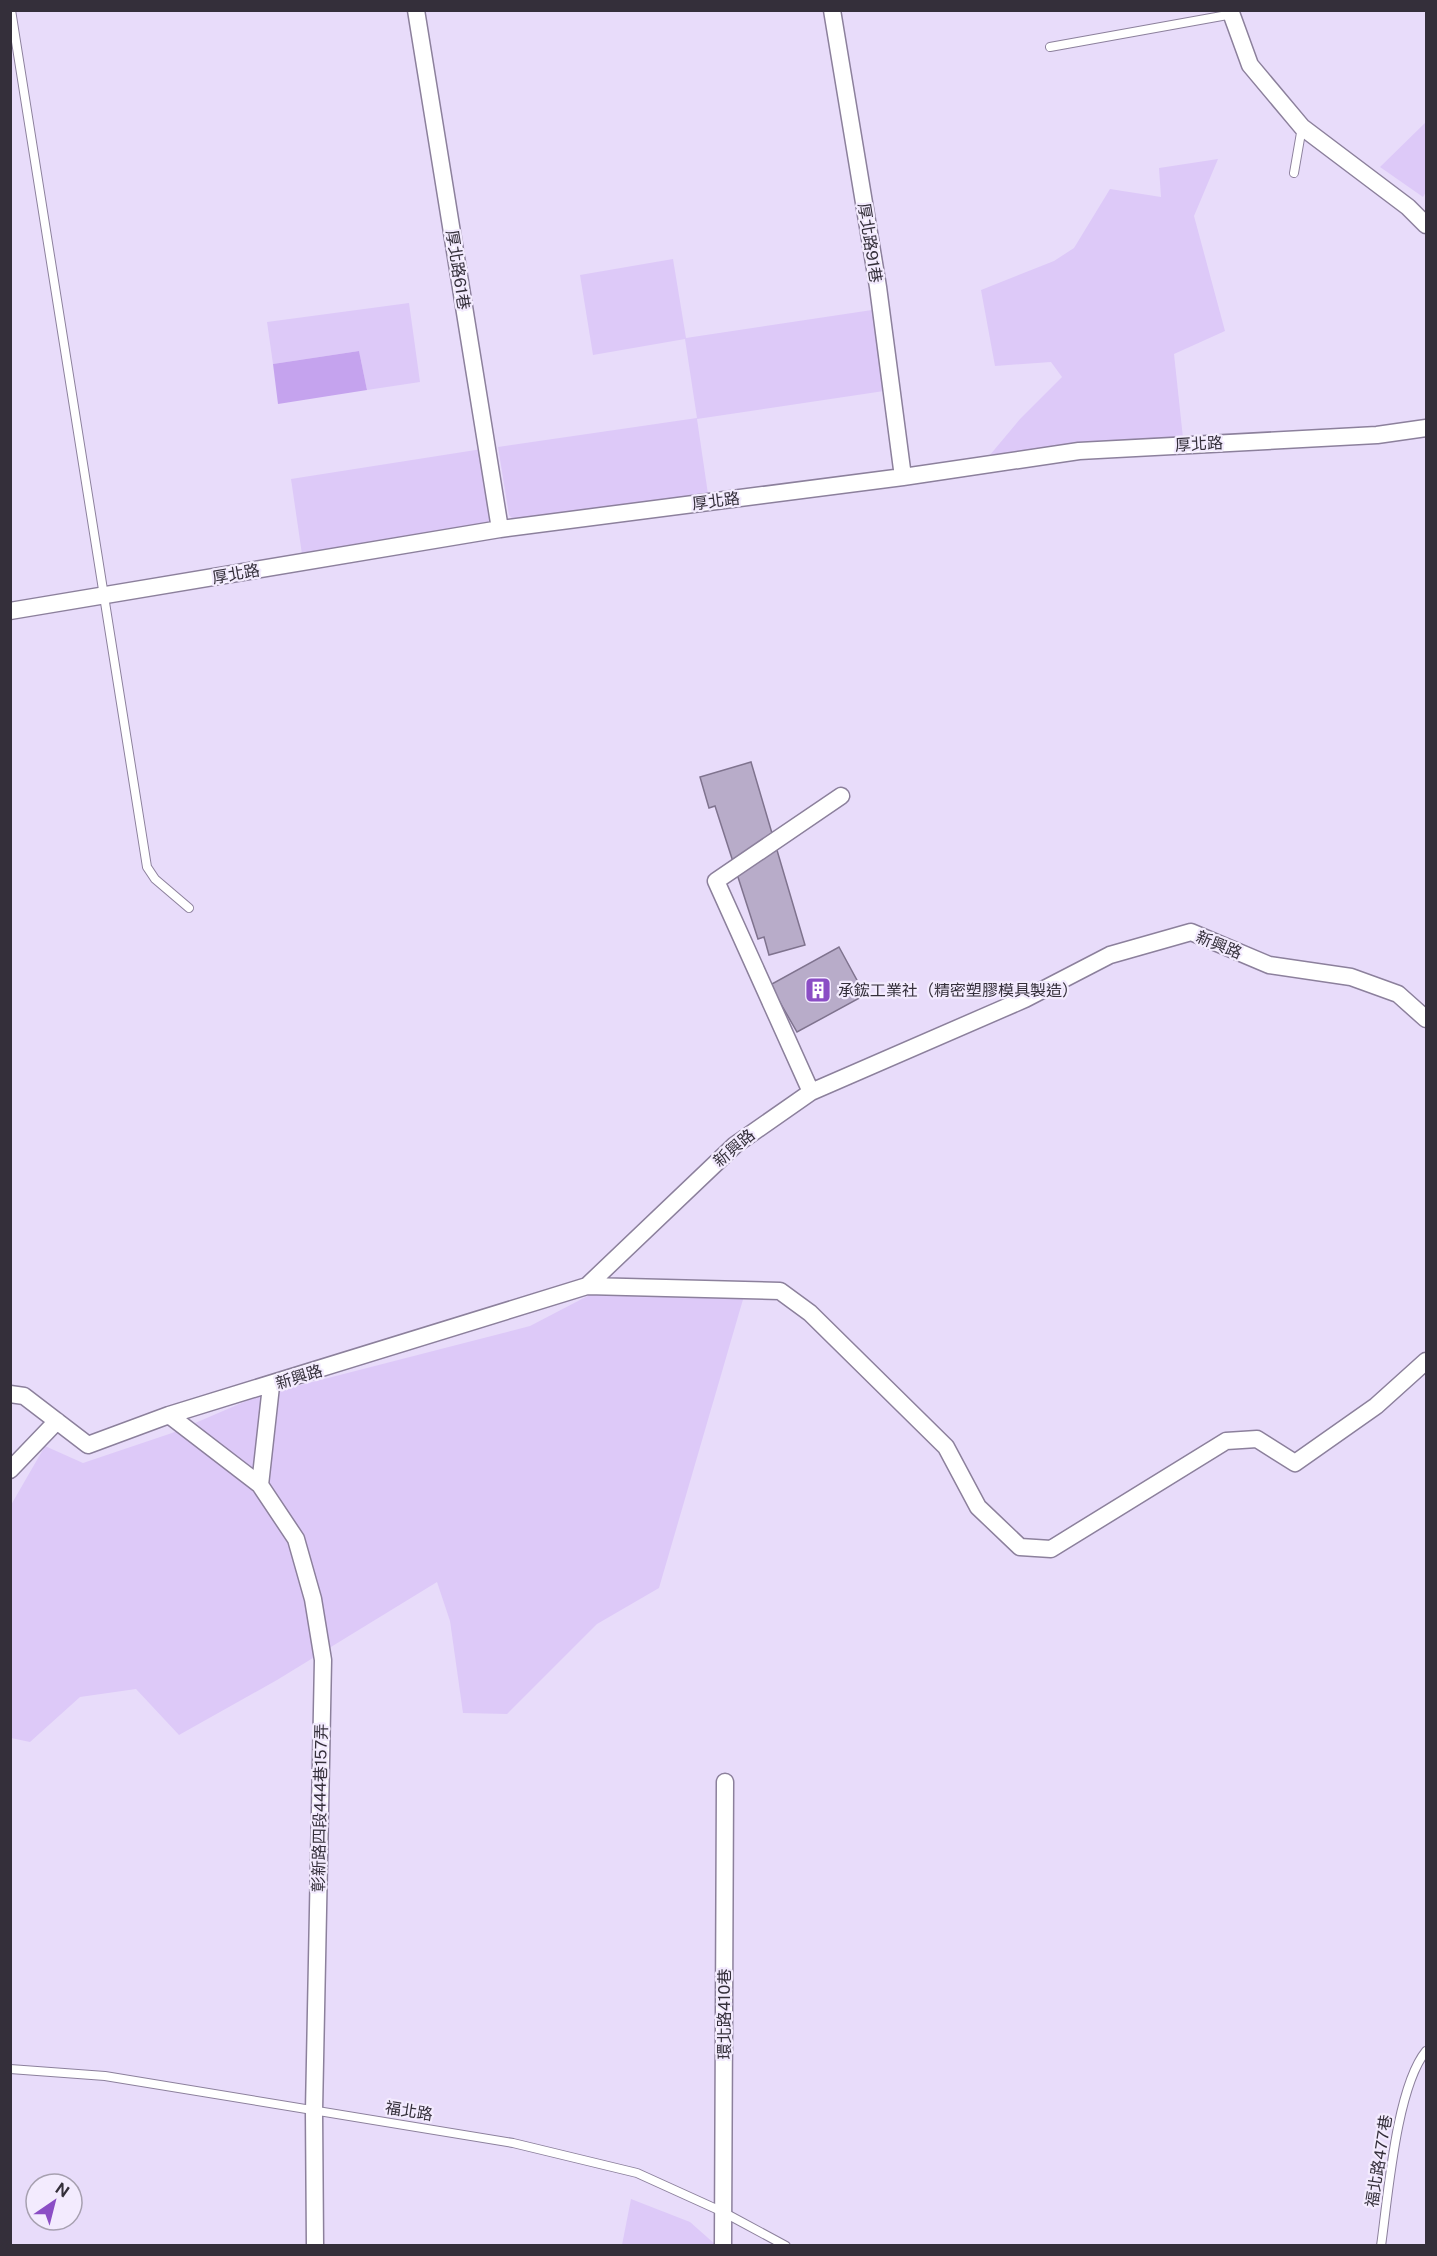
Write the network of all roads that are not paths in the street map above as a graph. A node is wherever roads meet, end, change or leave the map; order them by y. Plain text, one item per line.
1 (11, 10) edge
2 (416, 10) edge
3 (832, 10) edge
4 (1232, 12) edge
5 (1050, 47) dead end
6 (1302, 127) junction
7 (1294, 173) dead end
8 (1426, 225) edge
9 (1426, 428) edge
10 (903, 477) junction
11 (500, 529) junction
12 (104, 597) junction
13 (10, 611) edge
14 (841, 796) dead end
15 (189, 908) dead end
16 (1426, 1019) edge
17 (810, 1092) junction
18 (587, 1286) junction
19 (1426, 1361) edge
20 (271, 1386) junction
21 (10, 1394) edge
22 (169, 1415) junction
23 (57, 1420) junction
24 (10, 1470) edge
25 (260, 1485) junction
26 (725, 1782) dead end
27 (1426, 2051) edge
28 (10, 2069) edge
29 (314, 2111) junction
30 (723, 2212) junction
31 (315, 2246) edge
32 (723, 2246) edge
33 (786, 2246) edge
34 (1382, 2246) edge

1 - 12 lane
2 - 11 street, 厚北路61巷
3 - 10 street, 厚北路91巷
4 - 5 lane
4 - 6 street
6 - 7 lane
6 - 8 street
9 - 10 street, 厚北路
10 - 11 street, 厚北路
11 - 12 street, 厚北路
12 - 13 street, 厚北路
12 - 15 lane
14 - 17 street
16 - 17 street, 新興路
17 - 18 street, 新興路
18 - 19 street
18 - 20 street, 新興路
20 - 22 street, 新興路
20 - 25 street
21 - 23 street
22 - 23 street, 新興路
22 - 25 street, 彰新路四段444巷157弄
23 - 24 street
25 - 29 street, 彰新路四段444巷157弄
26 - 30 street, 環北路410巷
27 - 34 lane, 福北路477巷
28 - 29 lane, 福北路
29 - 30 lane, 福北路
29 - 31 street, 彰新路四段444巷157弄
30 - 32 street, 環北路410巷
30 - 33 lane, 福北路

